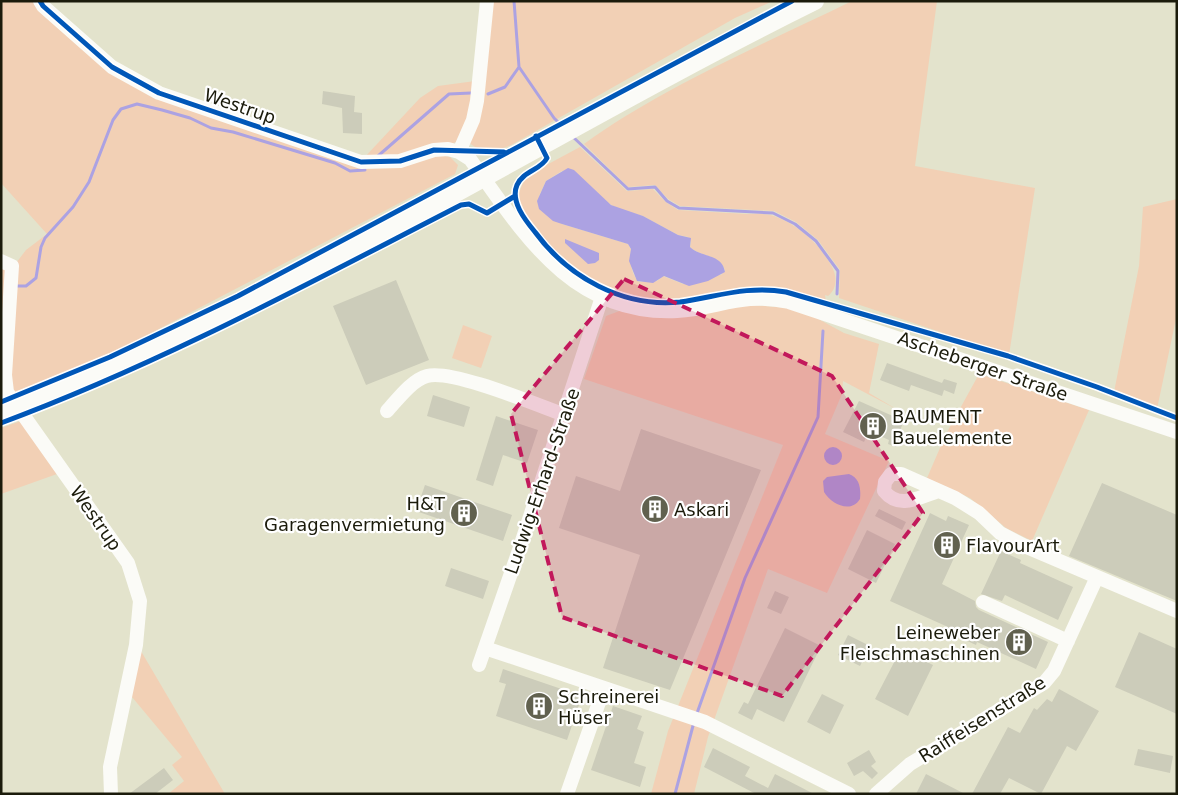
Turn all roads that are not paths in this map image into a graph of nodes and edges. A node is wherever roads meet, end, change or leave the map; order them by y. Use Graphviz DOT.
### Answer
graph roads {
  1 [pos="40,1"];
  2 [pos="487,1"];
  3 [pos="815,1"];
  4 [pos="459,152"];
  5 [pos="484,178"];
  6 [pos="1,261"];
  7 [pos="602,297"];
  8 [pos="9,409"];
  9 [pos="386,411"];
  10 [pos="564,415"];
  11 [pos="1177,432"];
  12 [pos="939,491"];
  13 [pos="1097,577"];
  14 [pos="983,602"];
  15 [pos="1177,611"];
  16 [pos="1068,641"];
  17 [pos="485,648"];
  18 [pos="479,664"];
  19 [pos="604,688"];
  20 [pos="111,794"];
  21 [pos="567,794"];
  22 [pos="849,794"];
  23 [pos="876,794"];
  1 -- 4 [label="street, Westrup"];
  2 -- 4 [label="street"];
  3 -- 5 [label="main road"];
  4 -- 5 [label="street"];
  5 -- 7 [label="street, Ascheberger Straße"];
  5 -- 8 [label="main road"];
  6 -- 8 [label="street, Westrup"];
  7 -- 10 [label="street, Ludwig-Erhard-Straße"];
  7 -- 11 [label="street, Ascheberger Straße"];
  8 -- 20 [label="street, Westrup"];
  9 -- 10 [label="street"];
  10 -- 17 [label="street, Ludwig-Erhard-Straße"];
  12 -- 13 [label="street"];
  13 -- 15 [label="street"];
  13 -- 16 [label="street, Raiffeisenstraße"];
  14 -- 16 [label="street"];
  16 -- 23 [label="street, Raiffeisenstraße"];
  17 -- 18 [label="street, Ludwig-Erhard-Straße"];
  17 -- 19 [label="street"];
  19 -- 21 [label="street"];
  19 -- 22 [label="street"];
}
